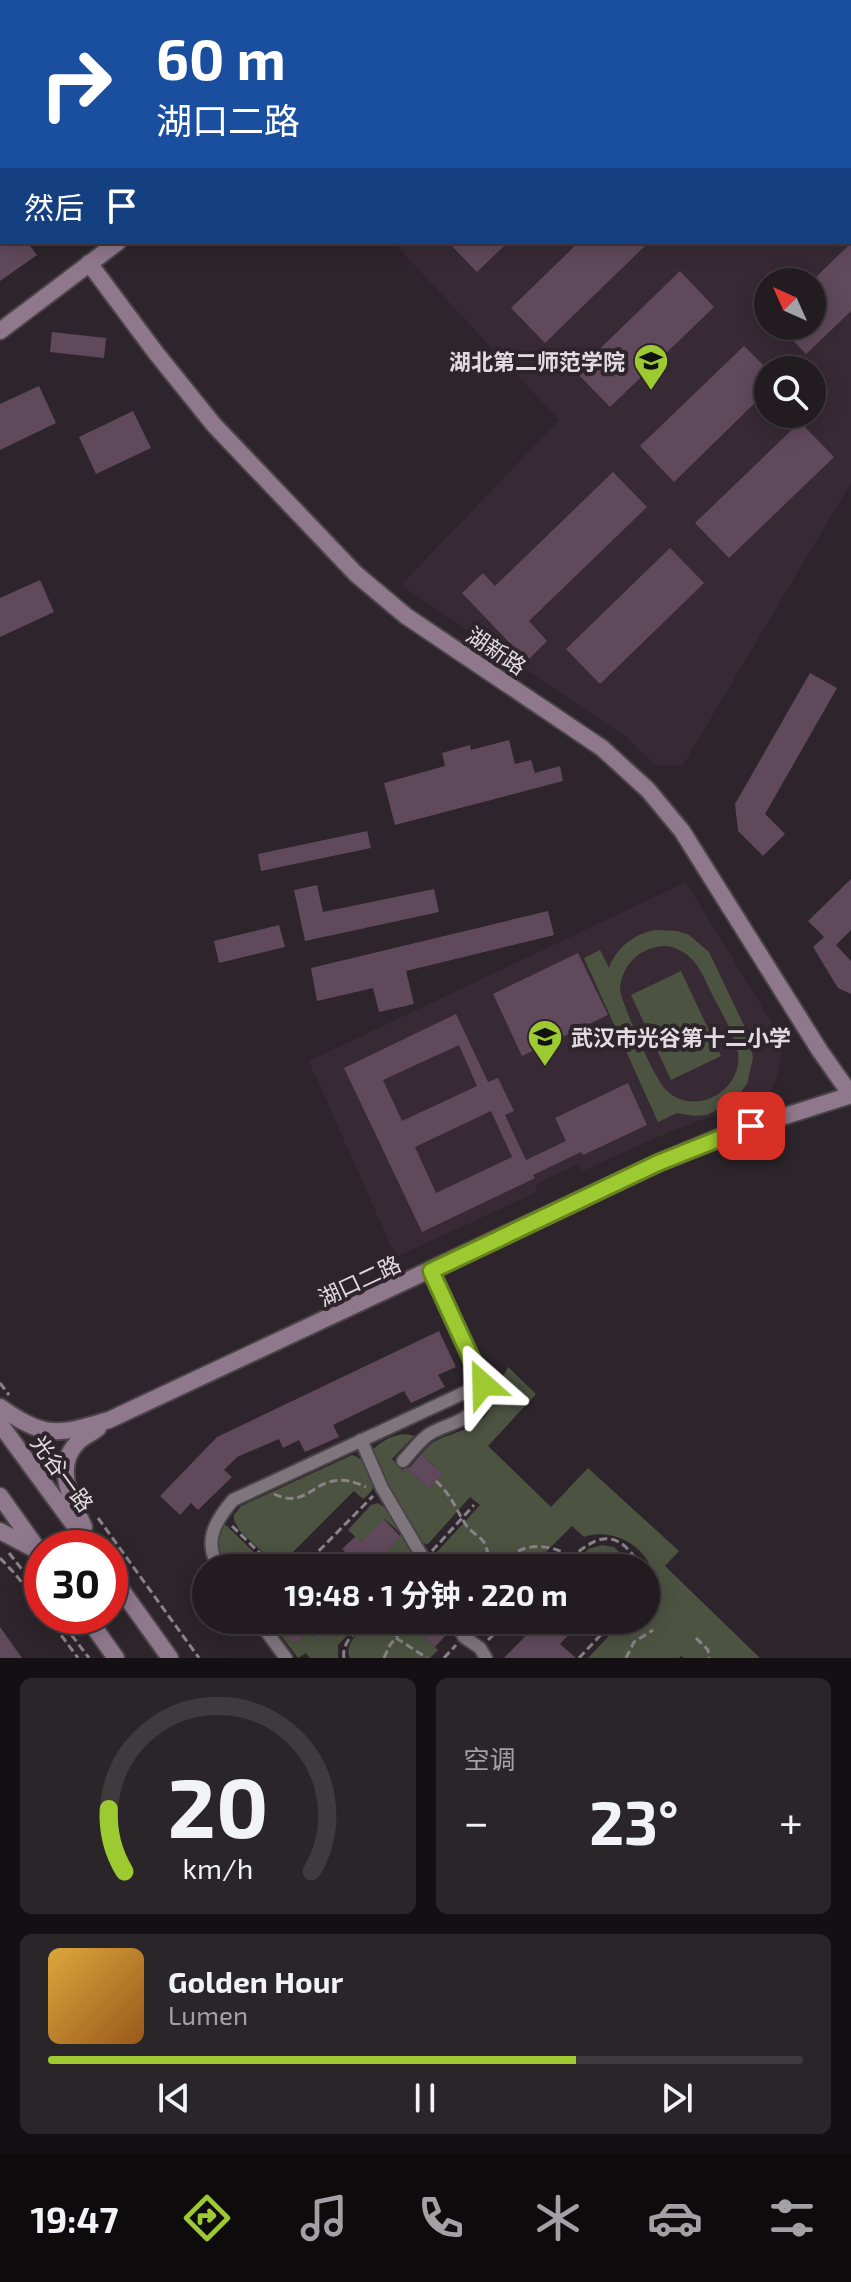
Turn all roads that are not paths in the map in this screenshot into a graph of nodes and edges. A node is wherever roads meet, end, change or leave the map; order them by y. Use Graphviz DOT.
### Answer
graph roads {
  1 [pos="115,244"];
  2 [pos="89,263"];
  3 [pos="0,331"];
  4 [pos="851,1095"];
  5 [pos="431,1271"];
  6 [pos="474,1388"];
  7 [pos="0,1407"];
  8 [pos="109,1420"];
  9 [pos="0,1424"];
  10 [pos="361,1440"];
  11 [pos="403,1461"];
  12 [pos="0,1496"];
  13 [pos="24,1530"];
  14 [pos="79,1530"];
  15 [pos="84,1530"];
  16 [pos="0,1531"];
  17 [pos="24,1544"];
  18 [pos="212,1554"];
  19 [pos="422,1554"];
  20 [pos="128,1599"];
  21 [pos="99,1634"];
  22 [pos="268,1634"];
  23 [pos="462,1634"];
  24 [pos="483,1653"];
  25 [pos="116,1658"];
  26 [pos="170,1658"];
  27 [pos="286,1658"];
  1 -- 2 [label="street"];
  2 -- 3 [label="street"];
  2 -- 4 [label="street, 湖新路"];
  4 -- 5 [label="street, 湖口二路"];
  5 -- 6 [label="street"];
  5 -- 8 [label="street, 湖口二路"];
  6 -- 10 [label="street"];
  6 -- 11 [label="street"];
  7 -- 8 [label="street"];
  8 -- 15 [label="street"];
  9 -- 14 [label="street, 光谷一路"];
  10 -- 18 [label="street"];
  10 -- 19 [label="street"];
  12 -- 13 [label="street"];
  16 -- 17 [label="street"];
  20 -- 26 [label="street"];
  21 -- 25 [label="street"];
  22 -- 27 [label="street"];
  23 -- 24 [label="street"];
}
